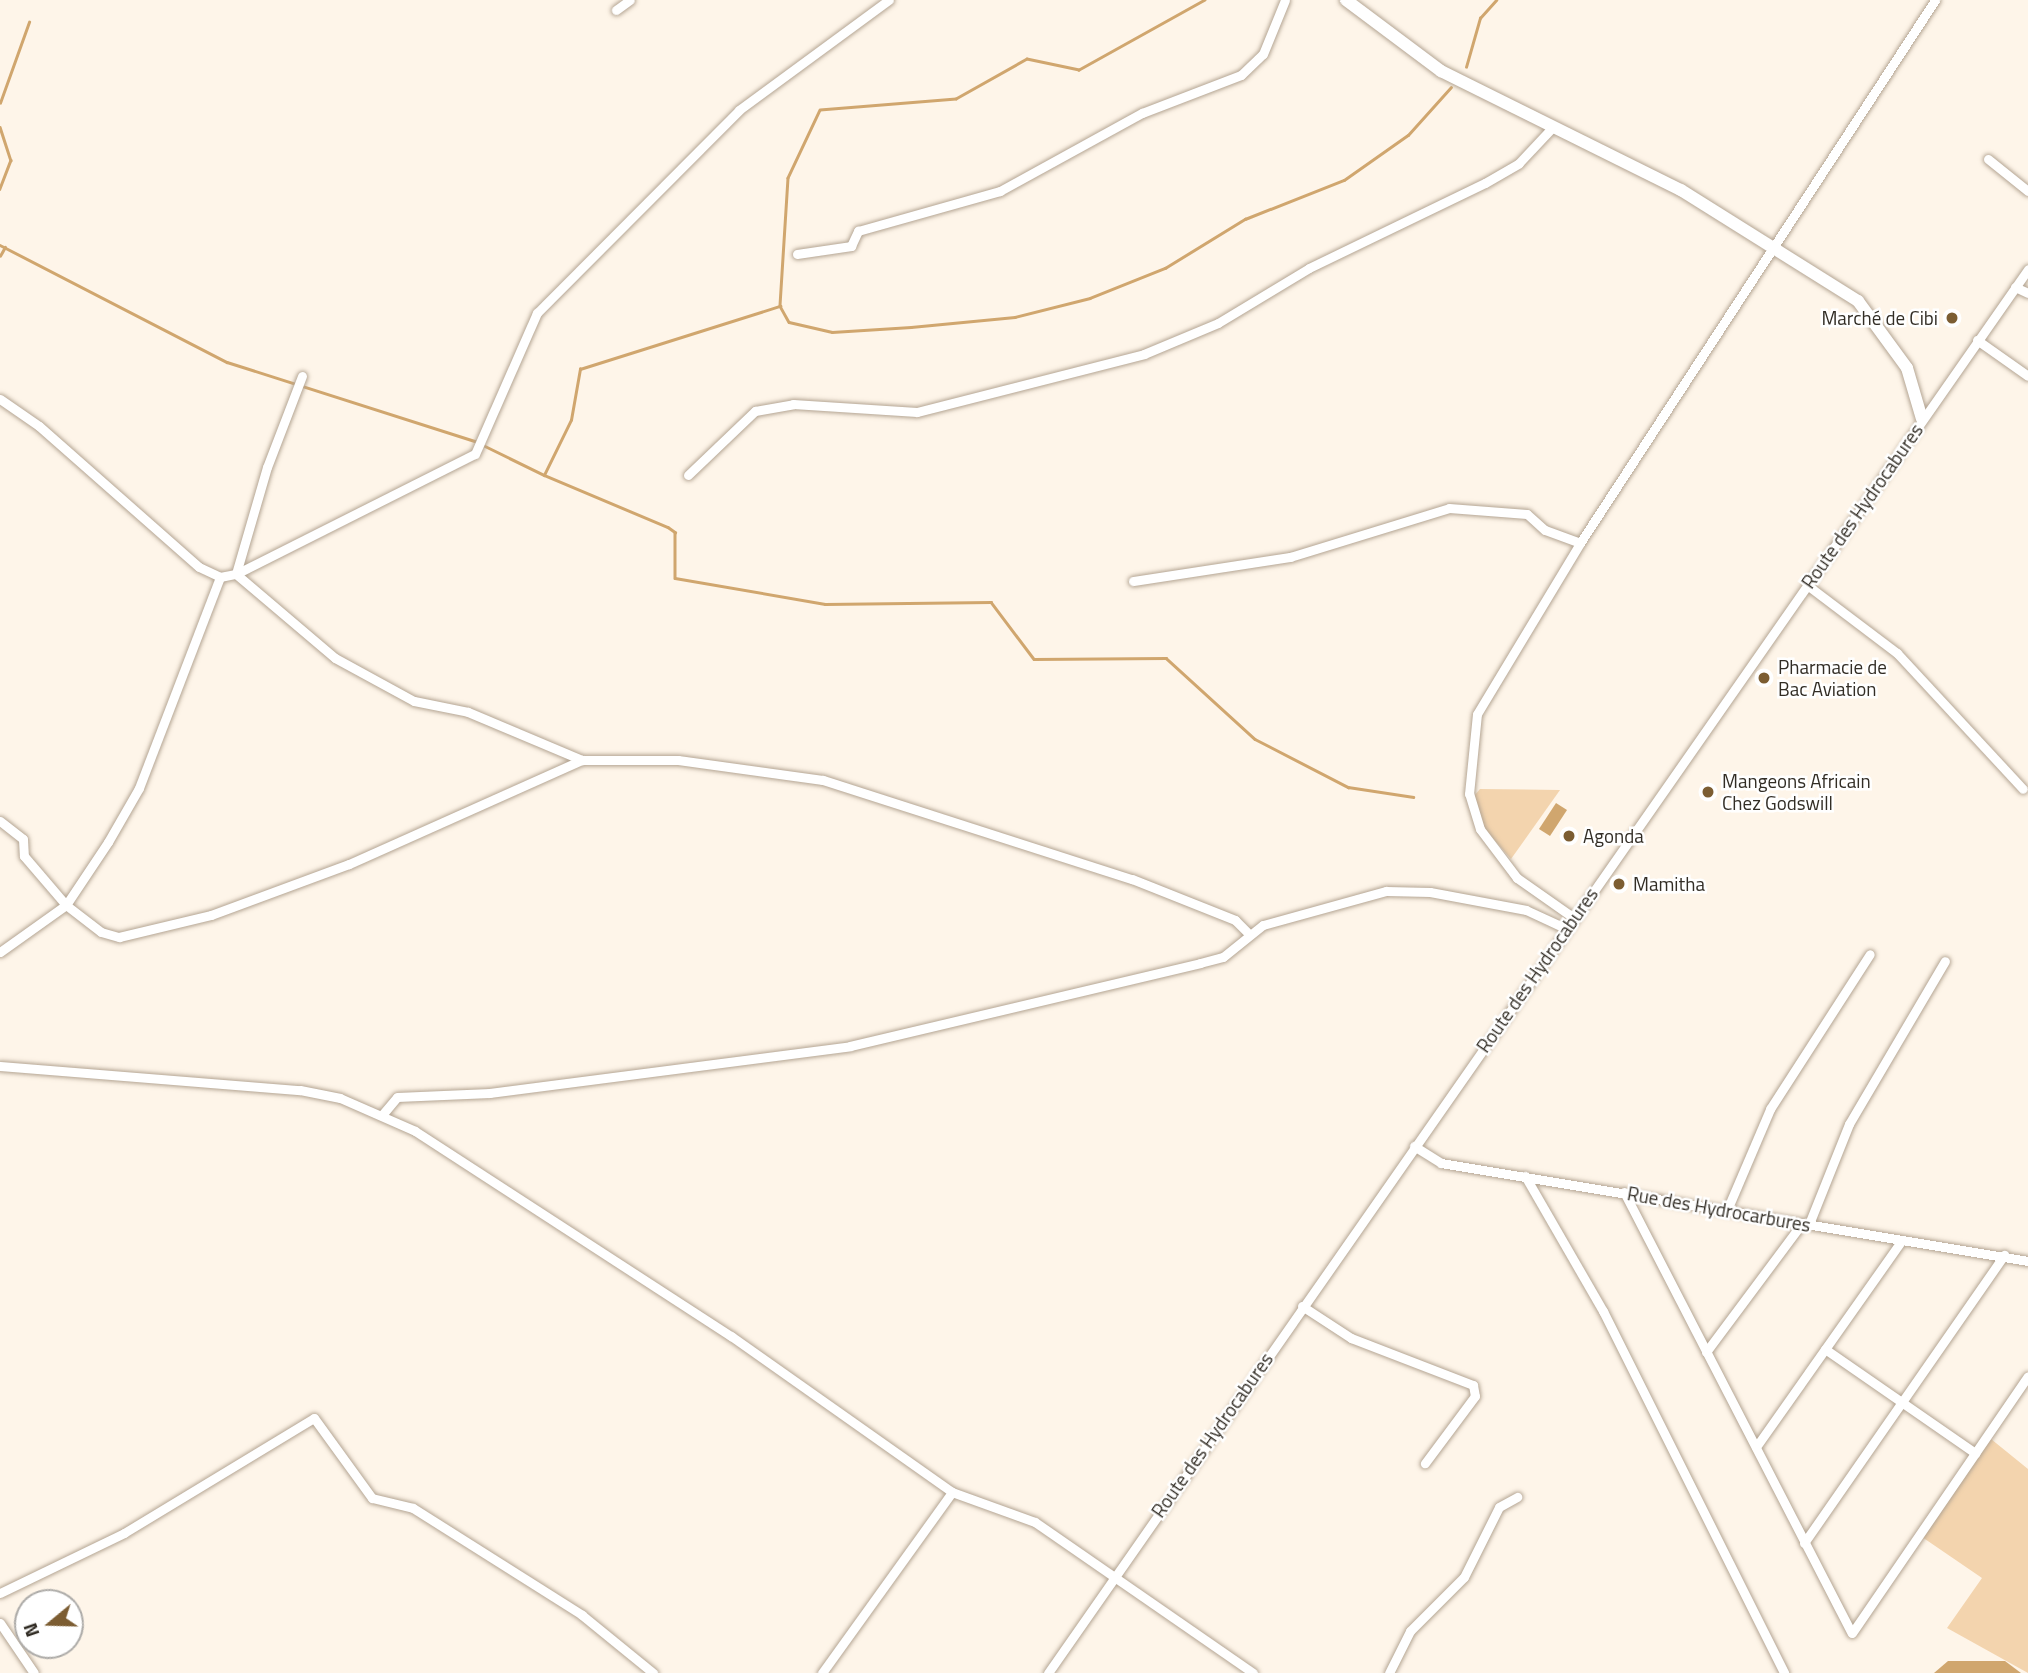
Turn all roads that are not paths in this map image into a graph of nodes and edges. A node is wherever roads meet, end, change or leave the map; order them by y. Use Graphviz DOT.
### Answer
graph roads {
  1 [pos="630,0"];
  2 [pos="889,0"];
  3 [pos="1286,0"];
  4 [pos="1346,0"];
  5 [pos="1935,0"];
  6 [pos="616,10"];
  7 [pos="1550,130"];
  8 [pos="1988,159"];
  9 [pos="2028,191"];
  10 [pos="1779,247"];
  11 [pos="797,254"];
  12 [pos="2028,269"];
  13 [pos="2015,287"];
  14 [pos="2028,293"];
  15 [pos="1977,340"];
  16 [pos="2028,376"];
  17 [pos="300,381"];
  18 [pos="0,399"];
  19 [pos="1922,419"];
  20 [pos="688,475"];
  21 [pos="1580,543"];
  22 [pos="236,574"];
  23 [pos="220,577"];
  24 [pos="1133,581"];
  25 [pos="1807,585"];
  26 [pos="582,761"];
  27 [pos="2023,789"];
  28 [pos="0,821"];
  29 [pos="66,905"];
  30 [pos="1574,918"];
  31 [pos="1567,929"];
  32 [pos="1249,934"];
  33 [pos="0,952"];
  34 [pos="1870,954"];
  35 [pos="1945,961"];
  36 [pos="0,1066"];
  37 [pos="382,1115"];
  38 [pos="1414,1146"];
  39 [pos="1525,1175"];
  40 [pos="1624,1192"];
  41 [pos="1727,1210"];
  42 [pos="1806,1223"];
  43 [pos="1902,1240"];
  44 [pos="2004,1255"];
  45 [pos="2028,1261"];
  46 [pos="1302,1306"];
  47 [pos="1825,1349"];
  48 [pos="1706,1352"];
  49 [pos="2028,1376"];
  50 [pos="1902,1398"];
  51 [pos="1756,1447"];
  52 [pos="1975,1453"];
  53 [pos="1424,1463"];
  54 [pos="951,1492"];
  55 [pos="1517,1497"];
  56 [pos="1804,1543"];
  57 [pos="1116,1573"];
  58 [pos="0,1593"];
  59 [pos="0,1623"];
  60 [pos="34,1673"];
  61 [pos="653,1673"];
  62 [pos="822,1673"];
  63 [pos="1048,1673"];
  64 [pos="1253,1673"];
  65 [pos="1389,1673"];
  66 [pos="1784,1673"];
  1 -- 6 [label="street"];
  2 -- 22 [label="street"];
  3 -- 11 [label="street"];
  4 -- 7 [label="street"];
  5 -- 10 [label="street"];
  7 -- 10 [label="street"];
  7 -- 20 [label="street"];
  8 -- 9 [label="street"];
  10 -- 19 [label="street"];
  10 -- 21 [label="street"];
  12 -- 13 [label="street, Route des Hydrocabures"];
  13 -- 14 [label="street"];
  13 -- 15 [label="street, Route des Hydrocabures"];
  15 -- 16 [label="street"];
  15 -- 19 [label="street, Route des Hydrocabures"];
  17 -- 22 [label="street"];
  18 -- 23 [label="street"];
  19 -- 25 [label="street, Route des Hydrocabures"];
  21 -- 24 [label="street"];
  21 -- 30 [label="street"];
  22 -- 23 [label="street"];
  22 -- 26 [label="street"];
  23 -- 29 [label="street"];
  25 -- 27 [label="street"];
  25 -- 30 [label="street, Route des Hydrocabures"];
  26 -- 29 [label="street"];
  26 -- 32 [label="street"];
  28 -- 29 [label="street"];
  29 -- 33 [label="street"];
  30 -- 31 [label="street, Route des Hydrocabures"];
  31 -- 32 [label="street"];
  31 -- 38 [label="street, Route des Hydrocabures"];
  32 -- 37 [label="street"];
  34 -- 41 [label="street"];
  35 -- 42 [label="street"];
  36 -- 37 [label="street"];
  37 -- 54 [label="street"];
  38 -- 39 [label="street, Rue des Hydrocarbures"];
  38 -- 46 [label="street, Route des Hydrocabures"];
  39 -- 40 [label="street, Rue des Hydrocarbures"];
  39 -- 66 [label="street"];
  40 -- 41 [label="street, Rue des Hydrocarbures"];
  40 -- 48 [label="street"];
  41 -- 42 [label="street, Rue des Hydrocarbures"];
  42 -- 43 [label="street, Rue des Hydrocarbures"];
  42 -- 48 [label="street"];
  43 -- 44 [label="street, Rue des Hydrocarbures"];
  43 -- 47 [label="street"];
  44 -- 45 [label="street, Rue des Hydrocarbures"];
  44 -- 50 [label="street"];
  46 -- 53 [label="street"];
  46 -- 57 [label="street, Route des Hydrocabures"];
  47 -- 50 [label="street"];
  47 -- 51 [label="street"];
  48 -- 51 [label="street"];
  49 -- 52 [label="street"];
  50 -- 52 [label="street"];
  50 -- 56 [label="street"];
  51 -- 56 [label="street"];
  52 -- 56 [label="street"];
  54 -- 57 [label="street"];
  54 -- 62 [label="street"];
  55 -- 65 [label="street"];
  57 -- 63 [label="street, Route des Hydrocabures"];
  57 -- 64 [label="street"];
  58 -- 61 [label="street"];
  59 -- 60 [label="street"];
}
